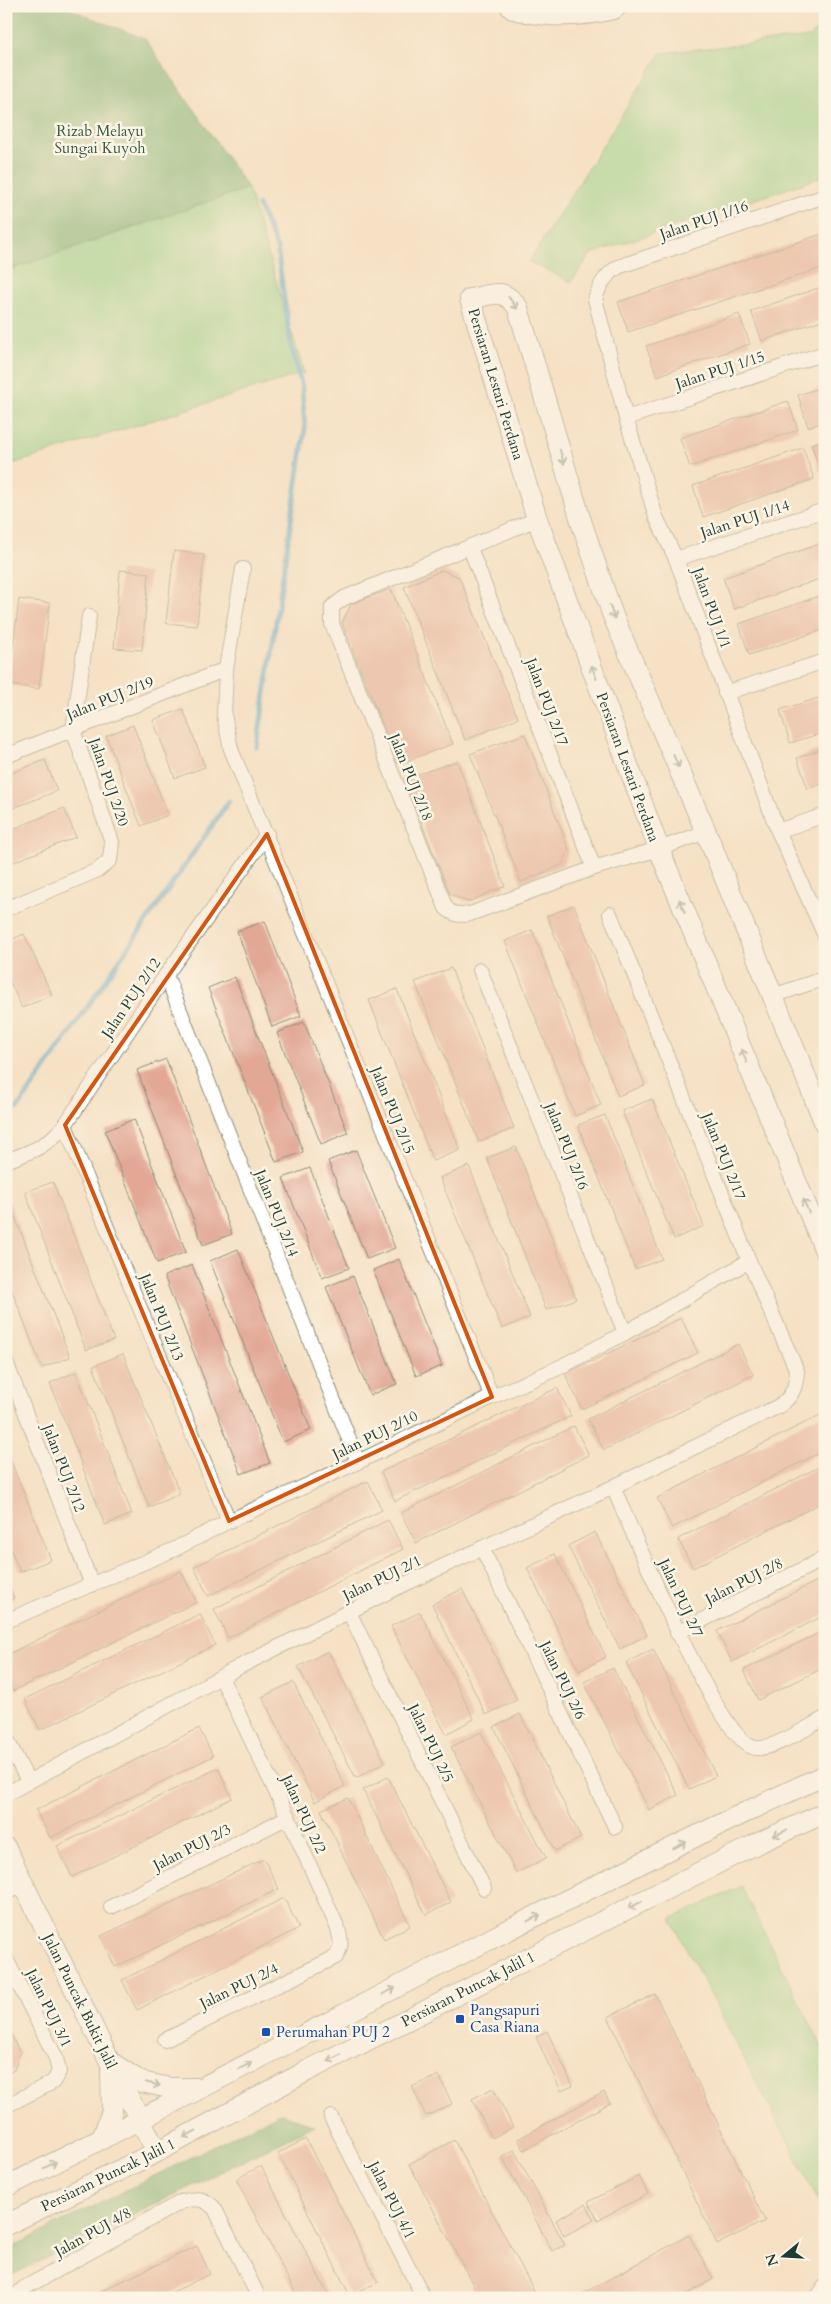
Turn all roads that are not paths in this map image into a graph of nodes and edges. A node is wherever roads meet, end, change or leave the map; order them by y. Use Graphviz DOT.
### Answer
graph roads {
  1 [pos="514,6"];
  2 [pos="613,6"];
  3 [pos="825,196"];
  4 [pos="600,284"];
  5 [pos="825,353"];
  6 [pos="626,418"];
  7 [pos="825,510"];
  8 [pos="537,519"];
  9 [pos="470,548"];
  10 [pos="676,559"];
  11 [pos="243,569"];
  12 [pos="89,616"];
  13 [pos="825,662"];
  14 [pos="226,669"];
  15 [pos="725,693"];
  16 [pos="74,730"];
  17 [pos="6,756"];
  18 [pos="825,815"];
  19 [pos="778,831"];
  20 [pos="706,832"];
  21 [pos="267,834"];
  22 [pos="659,849"];
  23 [pos="594,868"];
  24 [pos="6,909"];
  25 [pos="610,914"];
  26 [pos="825,936"];
  27 [pos="480,970"];
  28 [pos="166,975"];
  29 [pos="825,978"];
  30 [pos="773,996"];
  31 [pos="825,1124"];
  32 [pos="66,1125"];
  33 [pos="6,1161"];
  34 [pos="825,1251"];
  35 [pos="748,1261"];
  36 [pos="625,1333"];
  37 [pos="6,1362"];
  38 [pos="492,1397"];
  39 [pos="779,1406"];
  40 [pos="358,1462"];
  41 [pos="612,1487"];
  42 [pos="229,1521"];
  43 [pos="482,1548"];
  44 [pos="825,1558"];
  45 [pos="92,1585"];
  46 [pos="349,1612"];
  47 [pos="6,1621"];
  48 [pos="677,1633"];
  49 [pos="221,1677"];
  50 [pos="825,1718"];
  51 [pos="6,1738"];
  52 [pos="825,1775"];
  53 [pos="28,1781"];
  54 [pos="6,1794"];
  55 [pos="825,1813"];
  56 [pos="288,1817"];
  57 [pos="615,1827"];
  58 [pos="6,1848"];
  59 [pos="484,1888"];
  60 [pos="15,1889"];
  61 [pos="110,1907"];
  62 [pos="6,1959"];
  63 [pos="326,1962"];
  64 [pos="166,2040"];
  65 [pos="110,2062"];
  66 [pos="202,2088"];
  67 [pos="6,2106"];
  68 [pos="331,2117"];
  69 [pos="140,2120"];
  70 [pos="102,2139"];
  71 [pos="157,2152"];
  72 [pos="6,2187"];
  73 [pos="6,2226"];
  74 [pos="825,2286"];
  75 [pos="13,2298"];
  76 [pos="259,2298"];
  77 [pos="424,2298"];
  78 [pos="817,2298"];
  1 -- 2 [label="highway"];
  3 -- 4 [label="street, Jalan PUJ 1/16"];
  4 -- 6 [label="street, Jalan PUJ 1/1"];
  5 -- 6 [label="street, Jalan PUJ 1/15"];
  6 -- 10 [label="street, Jalan PUJ 1/1"];
  7 -- 10 [label="street, Jalan PUJ 1/14"];
  8 -- 9 [label="street, Jalan PUJ 2/18"];
  8 -- 20 [label="main road, Persiaran Lestari Perdana, one-way"];
  22 -- 8 [label="main road, Persiaran Lestari Perdana, one-way"];
  9 -- 23 [label="street, Jalan PUJ 2/17"];
  9 -- 23 [label="street, Jalan PUJ 2/18"];
  10 -- 15 [label="street, Jalan PUJ 1/1"];
  11 -- 14 [label="street"];
  12 -- 16 [label="street"];
  13 -- 15 [label="street"];
  14 -- 16 [label="street, Jalan PUJ 2/19"];
  14 -- 21 [label="street"];
  15 -- 19 [label="street, Jalan PUJ 1/1"];
  16 -- 17 [label="street, Jalan PUJ 2/19"];
  16 -- 24 [label="street, Jalan PUJ 2/20"];
  18 -- 19 [label="street"];
  19 -- 26 [label="street, Jalan PUJ 1/1"];
  20 -- 22 [label="street, Jalan PUJ 2/18"];
  20 -- 30 [label="main road, Persiaran Lestari Perdana"];
  21 -- 28 [label="street, Jalan PUJ 2/12"];
  21 -- 38 [label="street, Jalan PUJ 2/15"];
  22 -- 23 [label="street, Jalan PUJ 2/18"];
  34 -- 22 [label="main road, Persiaran Lestari Perdana, one-way"];
  25 -- 35 [label="street, Jalan PUJ 2/17"];
  27 -- 36 [label="street, Jalan PUJ 2/16"];
  28 -- 32 [label="street, Jalan PUJ 2/12"];
  28 -- 40 [label="street, Jalan PUJ 2/14"];
  29 -- 30 [label="street"];
  30 -- 31 [label="main road, Persiaran Lestari Perdana"];
  32 -- 33 [label="street, Jalan PUJ 2/12"];
  32 -- 42 [label="street, Jalan PUJ 2/13"];
  35 -- 36 [label="street, Jalan PUJ 2/10"];
  35 -- 39 [label="street, Jalan PUJ 2/17"];
  36 -- 38 [label="street, Jalan PUJ 2/10"];
  37 -- 45 [label="street, Jalan PUJ 2/12"];
  38 -- 40 [label="street, Jalan PUJ 2/10"];
  39 -- 41 [label="street, Jalan PUJ 2/1"];
  40 -- 42 [label="street, Jalan PUJ 2/10"];
  41 -- 43 [label="street, Jalan PUJ 2/1"];
  41 -- 48 [label="street, Jalan PUJ 2/7"];
  42 -- 45 [label="street, Jalan PUJ 2/10"];
  43 -- 46 [label="street, Jalan PUJ 2/1"];
  43 -- 57 [label="street, Jalan PUJ 2/6"];
  44 -- 48 [label="street, Jalan PUJ 2/8"];
  45 -- 47 [label="street, Jalan PUJ 2/10"];
  46 -- 49 [label="street, Jalan PUJ 2/1"];
  46 -- 59 [label="street, Jalan PUJ 2/5"];
  48 -- 50 [label="street, Jalan PUJ 2/7"];
  49 -- 53 [label="street, Jalan PUJ 2/1"];
  49 -- 56 [label="street, Jalan PUJ 2/2"];
  51 -- 53 [label="street"];
  66 -- 52 [label="main road, one-way"];
  53 -- 54 [label="street, Jalan PUJ 2/1"];
  55 -- 71 [label="main road, Persiaran Puncak Jalil 1, one-way"];
  56 -- 61 [label="street, Jalan PUJ 2/3"];
  56 -- 63 [label="street, Jalan PUJ 2/2"];
  58 -- 60 [label="main road, Jalan Puncak Bukit Jalil"];
  60 -- 65 [label="main road, Jalan Puncak Bukit Jalil"];
  62 -- 67 [label="street, Jalan PUJ 3/1"];
  63 -- 64 [label="street, Jalan PUJ 2/4"];
  65 -- 66 [label="main road, one-way"];
  65 -- 69 [label="main road, Jalan Puncak Bukit Jalil"];
  65 -- 70 [label="main road"];
  66 -- 69 [label="main road"];
  68 -- 77 [label="street, Jalan PUJ 4/1"];
  69 -- 70 [label="main road"];
  69 -- 71 [label="main road, Jalan Puncak Bukit Jalil"];
  72 -- 70 [label="main road, one-way"];
  71 -- 73 [label="main road, Persiaran Puncak Jalil 1"];
  74 -- 78 [label="street"];
  75 -- 76 [label="street, Jalan PUJ 4/8"];
}
